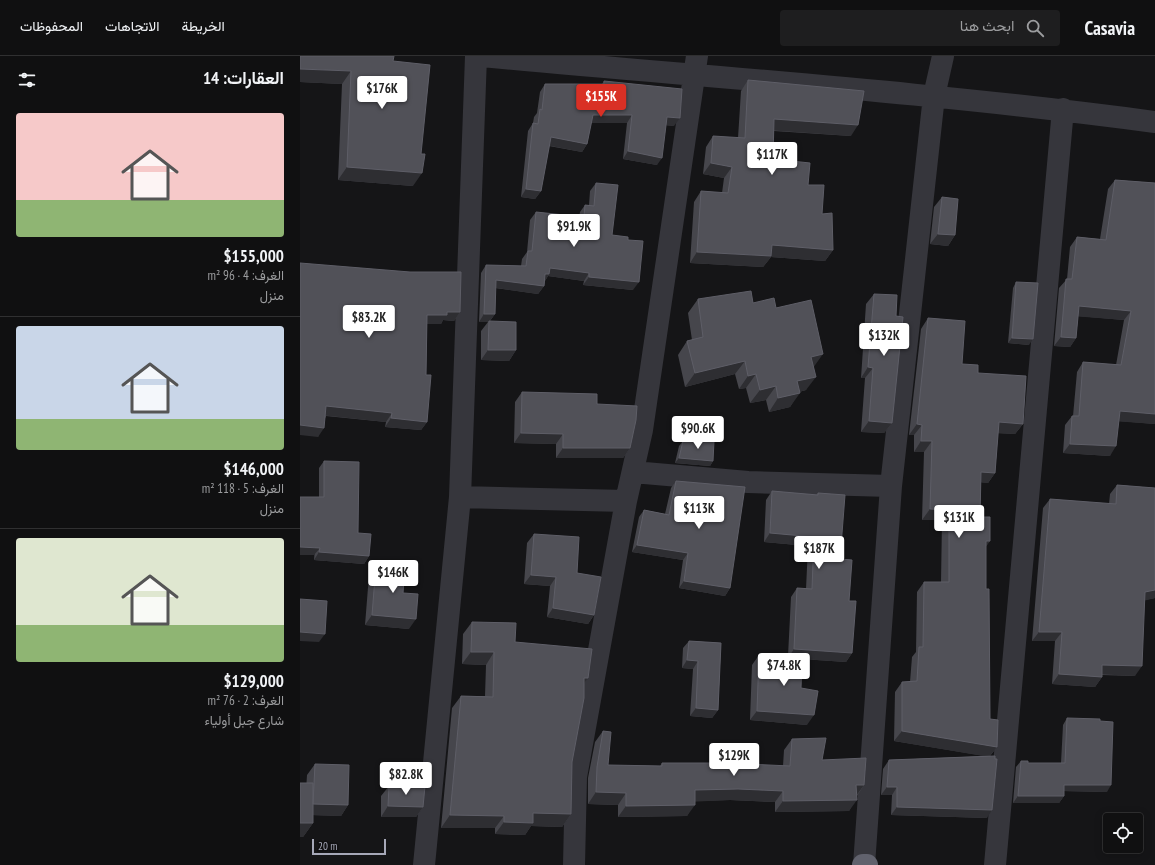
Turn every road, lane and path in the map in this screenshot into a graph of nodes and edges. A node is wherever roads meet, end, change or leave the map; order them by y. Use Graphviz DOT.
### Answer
graph roads {
  1 [pos="476,56"];
  2 [pos="481,56"];
  3 [pos="943,56"];
  4 [pos="695,66"];
  5 [pos="934,96"];
  6 [pos="1063,109"];
  7 [pos="1155,122"];
  8 [pos="633,472"];
  9 [pos="891,486"];
  10 [pos="460,497"];
  11 [pos="626,501"];
  12 [pos="424,865"];
  13 [pos="574,865"];
  14 [pos="864,865"];
  15 [pos="867,865"];
  16 [pos="995,865"];
  1 -- 10 [label="street"];
  2 -- 4 [label="street"];
  3 -- 5 [label="street"];
  4 -- 5 [label="street"];
  4 -- 8 [label="street"];
  5 -- 6 [label="street"];
  5 -- 9 [label="street"];
  6 -- 7 [label="street"];
  6 -- 16 [label="street"];
  8 -- 9 [label="street"];
  8 -- 11 [label="street"];
  9 -- 14 [label="street"];
  10 -- 11 [label="street"];
  10 -- 12 [label="street"];
  11 -- 13 [label="street"];
  14 -- 15 [label="highway"];
}
